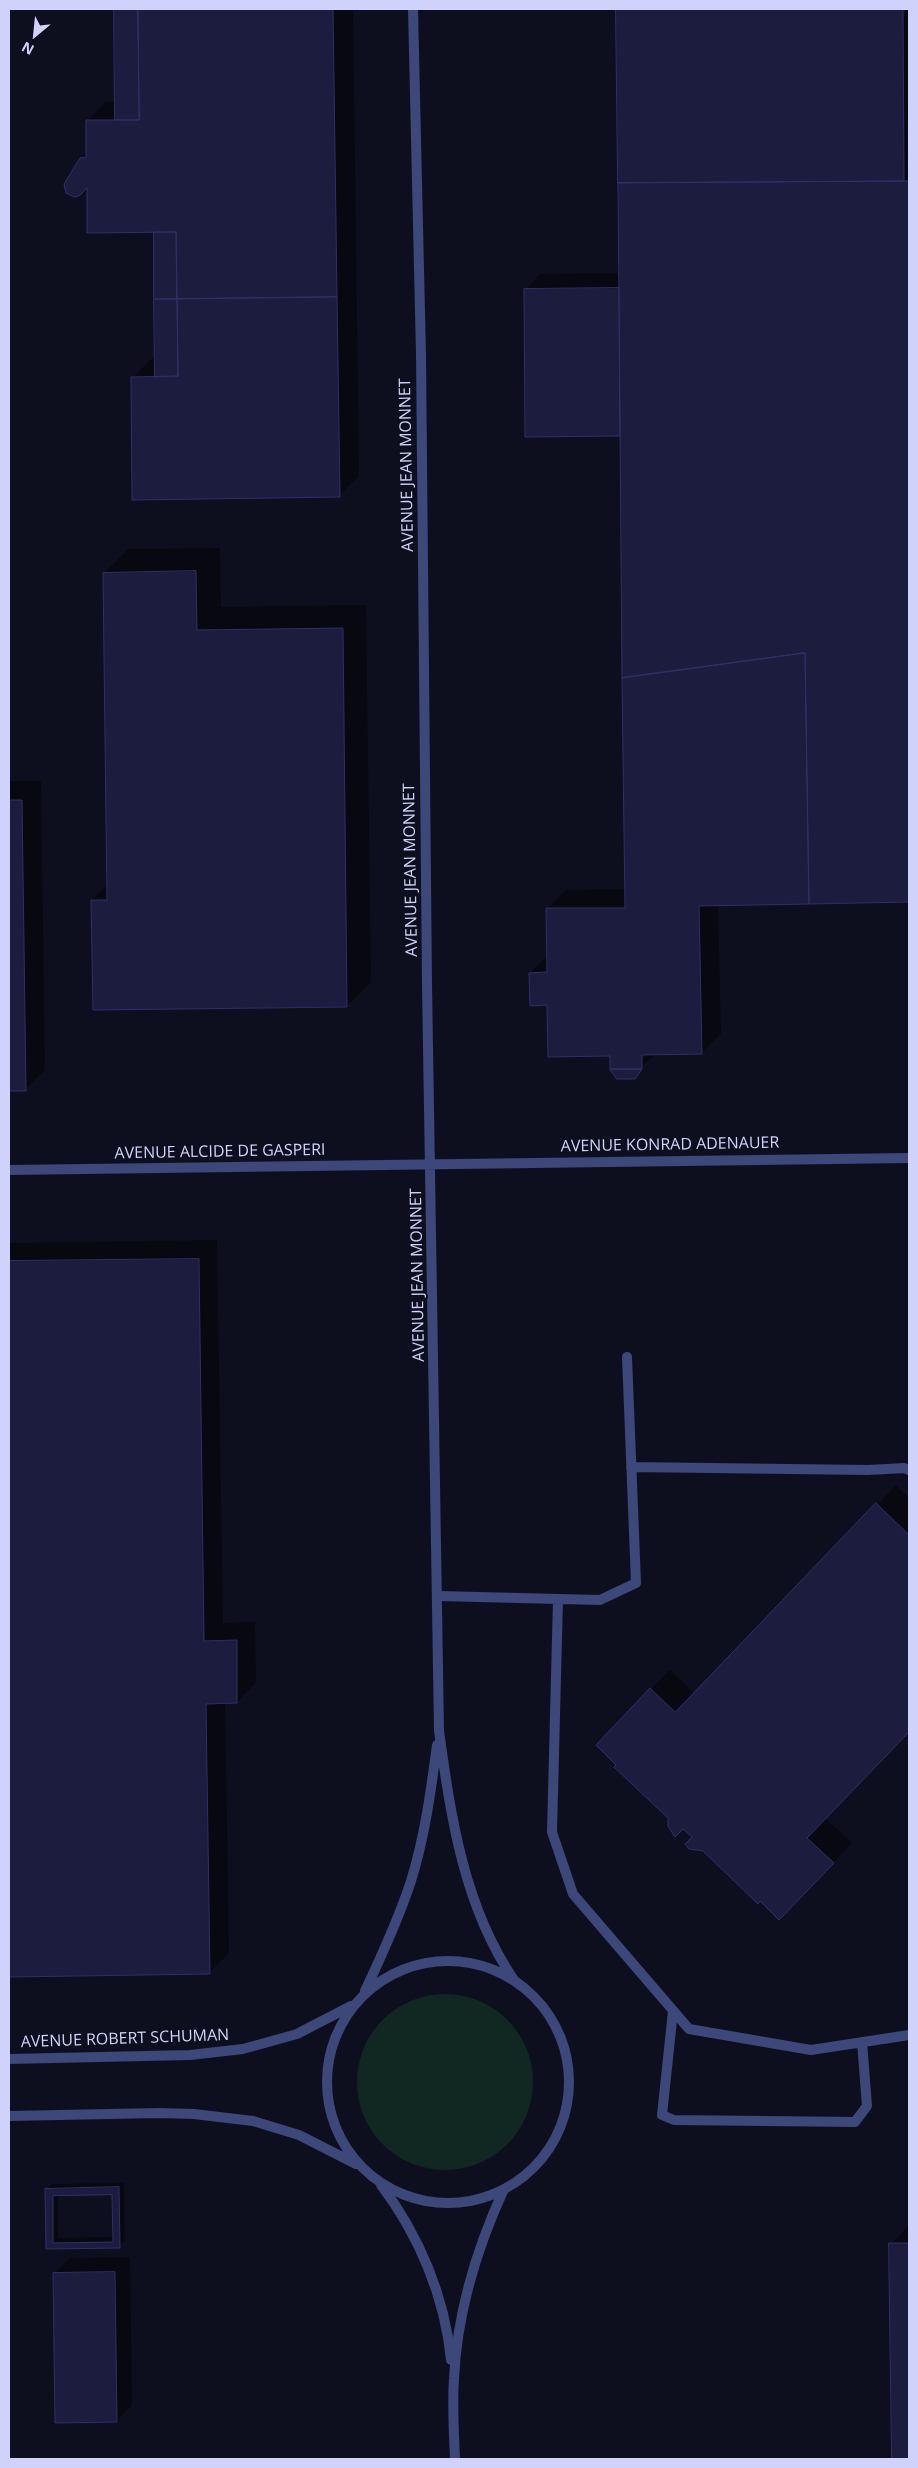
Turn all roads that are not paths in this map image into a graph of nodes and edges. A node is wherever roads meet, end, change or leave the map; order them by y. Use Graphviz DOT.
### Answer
graph roads {
  1 [pos="413,9"];
  2 [pos="909,1158"];
  3 [pos="432,1163"];
  4 [pos="9,1170"];
  5 [pos="627,1357"];
  6 [pos="631,1467"];
  7 [pos="909,1470"];
  8 [pos="438,1596"];
  9 [pos="558,1599"];
  10 [pos="439,1731"];
  11 [pos="514,1980"];
  12 [pos="364,1994"];
  13 [pos="354,2005"];
  14 [pos="673,2010"];
  15 [pos="909,2035"];
  16 [pos="862,2042"];
  17 [pos="9,2059"];
  18 [pos="9,2116"];
  19 [pos="361,2166"];
  20 [pos="377,2180"];
  21 [pos="504,2190"];
  22 [pos="454,2381"];
  23 [pos="455,2459"];
  1 -- 3 [label="street, AVENUE JEAN MONNET"];
  2 -- 3 [label="street, AVENUE KONRAD ADENAUER"];
  3 -- 4 [label="street, AVENUE ALCIDE DE GASPERI"];
  3 -- 8 [label="street, AVENUE JEAN MONNET"];
  5 -- 6 [label="street"];
  6 -- 7 [label="street"];
  6 -- 9 [label="street"];
  8 -- 9 [label="street"];
  8 -- 10 [label="street, AVENUE JEAN MONNET"];
  9 -- 14 [label="street"];
  10 -- 11 [label="street, AVENUE JEAN MONNET"];
  10 -- 12 [label="street, AVENUE JEAN MONNET"];
  11 -- 12 [label="street"];
  11 -- 21 [label="street"];
  12 -- 13 [label="street"];
  13 -- 17 [label="street, AVENUE ROBERT SCHUMAN"];
  13 -- 19 [label="street"];
  14 -- 16 [label="street"];
  14 -- 16 [label="street"];
  15 -- 16 [label="street"];
  18 -- 19 [label="street"];
  19 -- 20 [label="street"];
  20 -- 21 [label="street"];
  20 -- 22 [label="street"];
  21 -- 22 [label="street"];
  22 -- 23 [label="street"];
}
